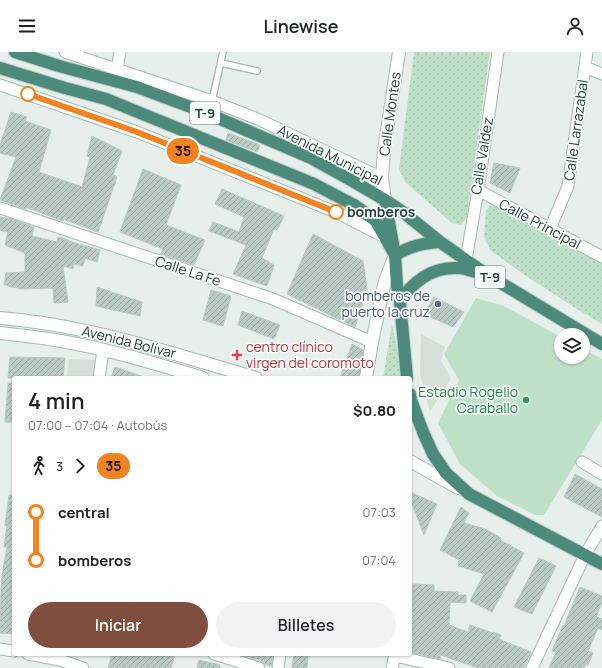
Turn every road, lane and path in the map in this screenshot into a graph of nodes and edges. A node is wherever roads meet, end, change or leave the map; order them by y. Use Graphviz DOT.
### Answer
graph roads {
  1 [pos="15,52"];
  2 [pos="65,52"];
  3 [pos="120,52"];
  4 [pos="223,52"];
  5 [pos="399,52"];
  6 [pos="498,52"];
  7 [pos="587,52"];
  8 [pos="221,62"];
  9 [pos="585,67"];
  10 [pos="0,68"];
  11 [pos="117,69"];
  12 [pos="257,71"];
  13 [pos="602,74"];
  14 [pos="0,85"];
  15 [pos="212,101"];
  16 [pos="382,178"];
  17 [pos="478,190"];
  18 [pos="385,200"];
  19 [pos="0,208"];
  20 [pos="550,229"];
  21 [pos="386,237"];
  22 [pos="440,242"];
  23 [pos="395,255"];
  24 [pos="602,257"];
  25 [pos="466,260"];
  26 [pos="486,274"];
  27 [pos="400,302"];
  28 [pos="0,318"];
  29 [pos="0,333"];
  30 [pos="372,342"];
  31 [pos="602,344"];
  32 [pos="103,350"];
  33 [pos="99,376"];
  34 [pos="196,376"];
  35 [pos="249,376"];
  36 [pos="366,376"];
  37 [pos="407,376"];
  38 [pos="412,403"];
  39 [pos="412,462"];
  40 [pos="582,462"];
  41 [pos="602,474"];
  42 [pos="469,494"];
  43 [pos="602,526"];
  44 [pos="585,555"];
  45 [pos="602,564"];
  46 [pos="0,649"];
  47 [pos="12,651"];
  48 [pos="37,656"];
  49 [pos="220,656"];
  50 [pos="280,656"];
  51 [pos="395,656"];
  52 [pos="399,656"];
  53 [pos="60,661"];
  54 [pos="82,668"];
  55 [pos="258,668"];
  56 [pos="278,668"];
  57 [pos="392,668"];
  58 [pos="449,668"];
  59 [pos="532,668"];
  1 -- 18 [label="highway, Avenida Municipal / T-9"];
  2 -- 11 [label="street, Avenida Municipal / T-9"];
  3 -- 11 [label="street"];
  4 -- 8 [label="lane"];
  5 -- 16 [label="street, Calle Montes"];
  6 -- 17 [label="street, Calle Valdez"];
  7 -- 9 [label="street, Calle Larrazabal"];
  8 -- 12 [label="lane"];
  8 -- 15 [label="lane"];
  9 -- 13 [label="street"];
  9 -- 20 [label="street, Calle Larrazabal"];
  10 -- 21 [label="highway, T-9"];
  11 -- 15 [label="street, Avenida Municipal / T-9"];
  14 -- 21 [label="street"];
  15 -- 16 [label="street, Avenida Municipal / T-9"];
  16 -- 18 [label="street, Calle Montes"];
  17 -- 20 [label="street, Calle Principal"];
  17 -- 25 [label="street, Calle Valdez"];
  18 -- 22 [label="highway, Avenida Municipal / T-9"];
  18 -- 23 [label="highway, T-9"];
  19 -- 30 [label="street, Calle La Fe"];
  20 -- 24 [label="street, Calle Principal"];
  21 -- 23 [label="highway, T-9"];
  22 -- 23 [label="highway"];
  22 -- 25 [label="highway, Avenida Municipal / T-9"];
  23 -- 27 [label="highway, T-9"];
  23 -- 30 [label="street"];
  25 -- 26 [label="highway, Avenida Municipal / T-9"];
  26 -- 27 [label="highway, T-9"];
  26 -- 31 [label="highway, Avenida Municipal / T-9"];
  27 -- 37 [label="highway, T-9"];
  28 -- 35 [label="street, Avenida Bolívar"];
  29 -- 32 [label="street, Avenida Bolívar"];
  30 -- 36 [label="street"];
  32 -- 33 [label="street"];
  32 -- 34 [label="street, Avenida Bolívar"];
  38 -- 42 [label="highway"];
  39 -- 42 [label="street"];
  40 -- 41 [label="street"];
  42 -- 44 [label="highway"];
  43 -- 44 [label="street"];
  44 -- 45 [label="highway"];
  44 -- 59 [label="street"];
  46 -- 47 [label="street"];
  48 -- 53 [label="street"];
  49 -- 55 [label="street"];
  50 -- 56 [label="street"];
  51 -- 57 [label="street"];
  52 -- 58 [label="street"];
  53 -- 54 [label="street"];
}
